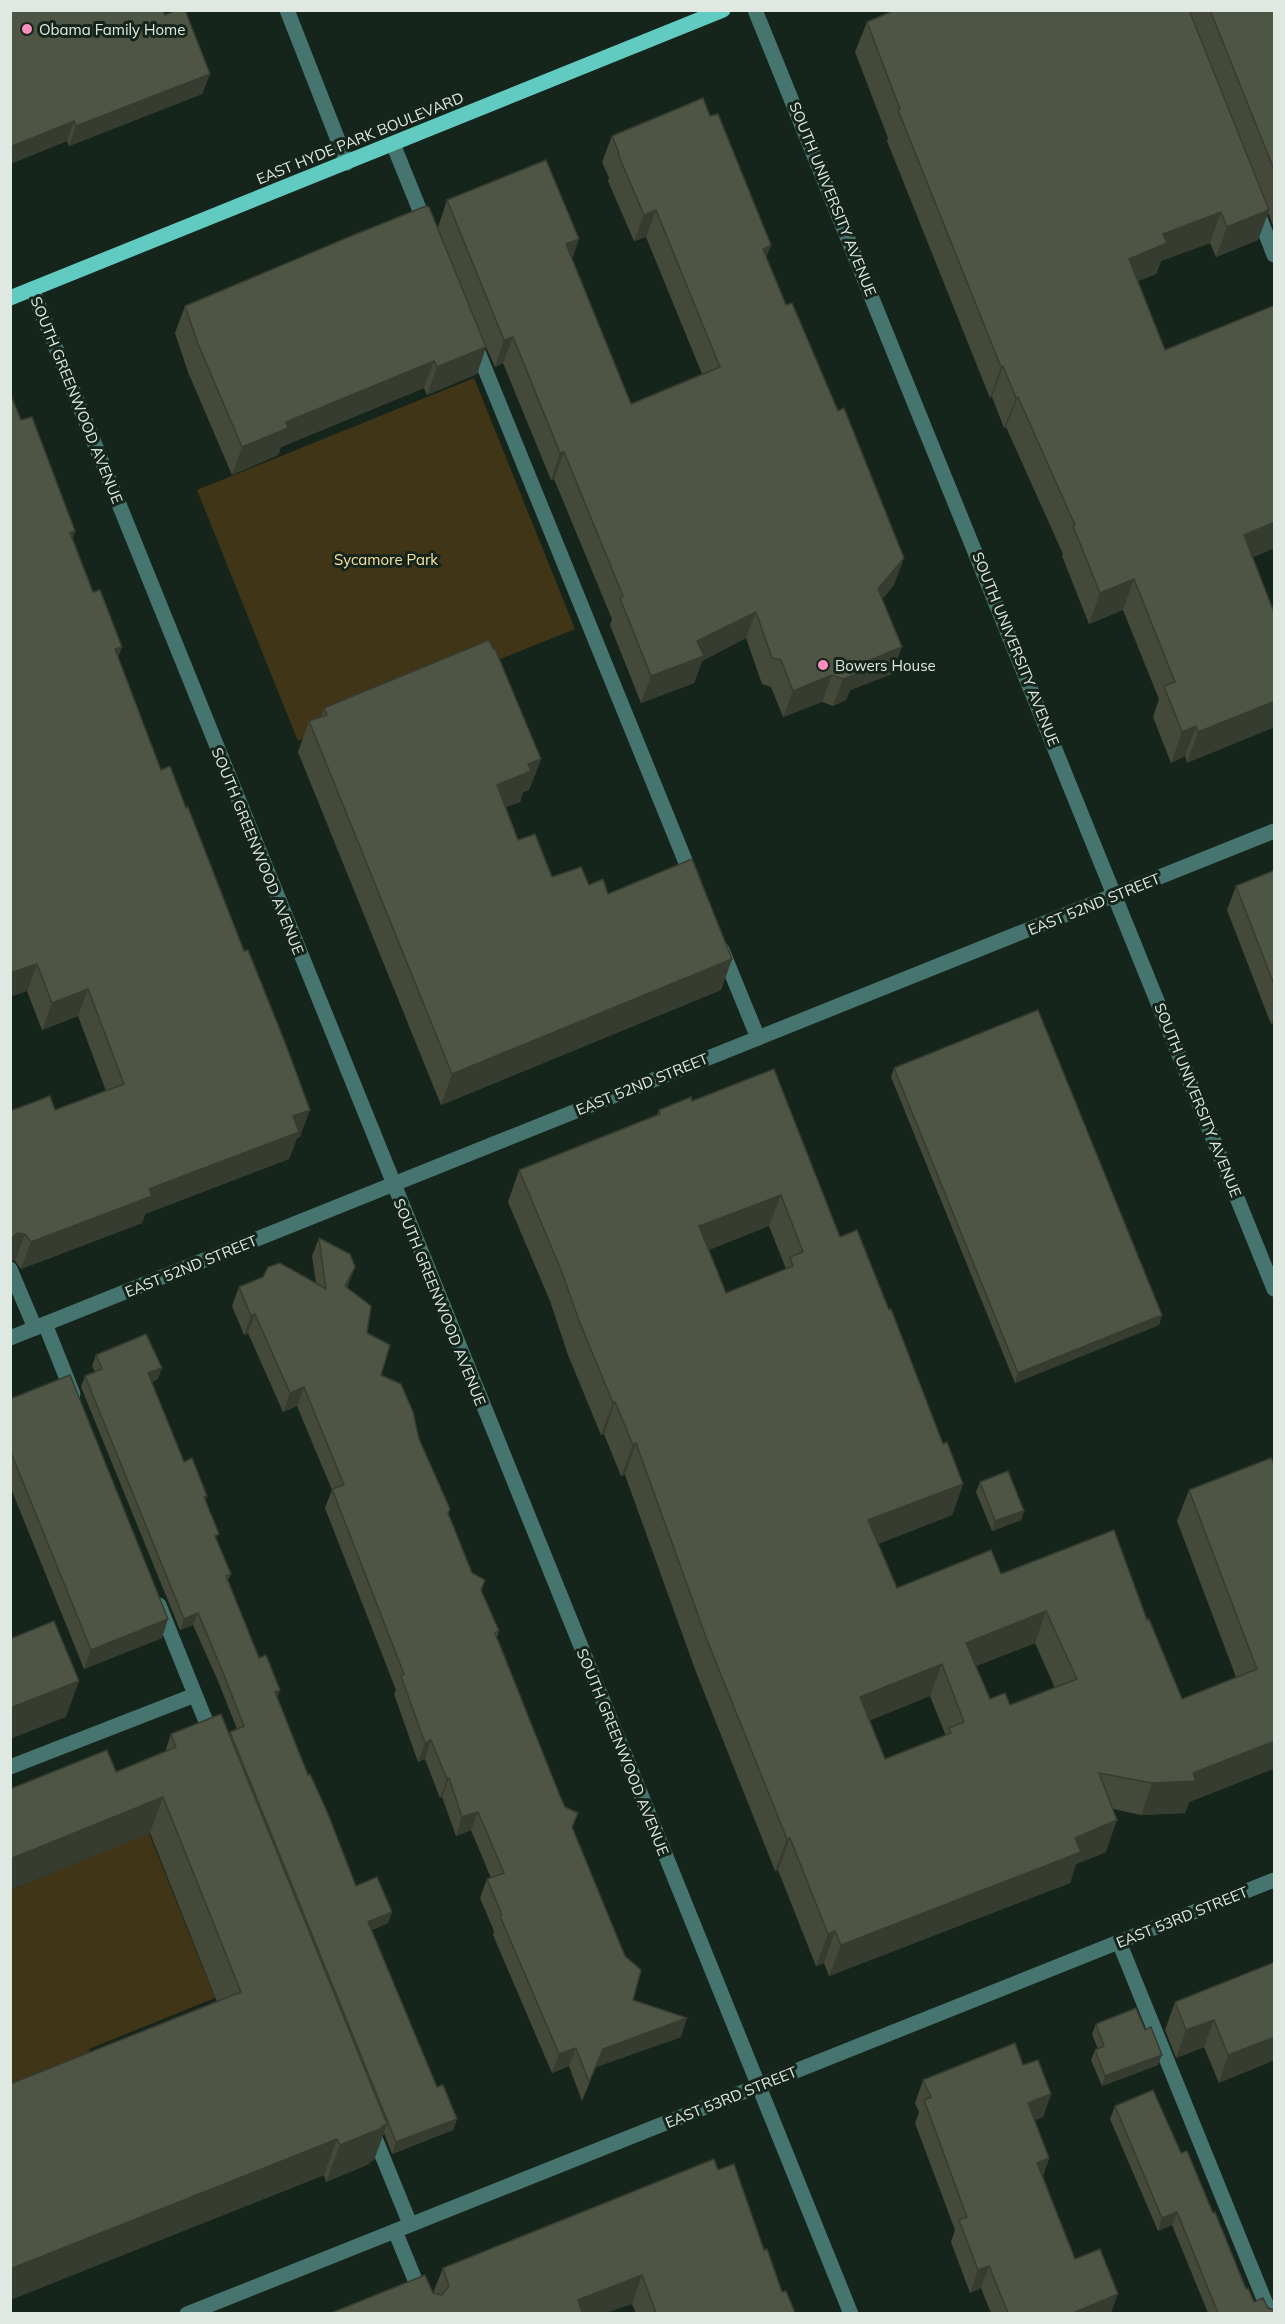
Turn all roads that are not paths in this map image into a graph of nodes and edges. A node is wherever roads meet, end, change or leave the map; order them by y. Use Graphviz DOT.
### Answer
graph roads {
  1 [pos="286,10"];
  2 [pos="755,10"];
  3 [pos="719,11"];
  4 [pos="393,144"];
  5 [pos="347,163"];
  6 [pos="1252,199"];
  7 [pos="432,239"];
  8 [pos="1275,255"];
  9 [pos="32,289"];
  10 [pos="10,298"];
  11 [pos="468,328"];
  12 [pos="1275,831"];
  13 [pos="699,893"];
  14 [pos="1116,895"];
  15 [pos="717,938"];
  16 [pos="758,1038"];
  17 [pos="393,1184"];
  18 [pos="10,1269"];
  19 [pos="1275,1289"];
  20 [pos="40,1326"];
  21 [pos="10,1338"];
  22 [pos="79,1410"];
  23 [pos="155,1596"];
  24 [pos="195,1695"];
  25 [pos="217,1749"];
  26 [pos="10,1767"];
  27 [pos="1275,1880"];
  28 [pos="1119,1942"];
  29 [pos="758,2086"];
  30 [pos="366,2115"];
  31 [pos="410,2224"];
  32 [pos="395,2230"];
  33 [pos="187,2313"];
  34 [pos="429,2313"];
  35 [pos="851,2313"];
  36 [pos="1269,2313"];
  1 -- 5 [label="street"];
  2 -- 14 [label="street, SOUTH UNIVERSITY AVENUE"];
  3 -- 4 [label="main road, EAST HYDE PARK BOULEVARD"];
  4 -- 5 [label="main road, EAST HYDE PARK BOULEVARD"];
  4 -- 7 [label="street"];
  5 -- 9 [label="main road, EAST HYDE PARK BOULEVARD"];
  6 -- 8 [label="street"];
  9 -- 10 [label="main road, EAST HYDE PARK BOULEVARD"];
  9 -- 17 [label="street, SOUTH GREENWOOD AVENUE"];
  11 -- 13 [label="street"];
  12 -- 14 [label="street, EAST 52ND STREET"];
  14 -- 16 [label="street, EAST 52ND STREET"];
  14 -- 19 [label="street, SOUTH UNIVERSITY AVENUE"];
  15 -- 16 [label="street"];
  16 -- 17 [label="street, EAST 52ND STREET"];
  17 -- 20 [label="street, EAST 52ND STREET"];
  17 -- 29 [label="street, SOUTH GREENWOOD AVENUE"];
  18 -- 20 [label="street"];
  20 -- 21 [label="street, EAST 52ND STREET"];
  20 -- 22 [label="street"];
  23 -- 24 [label="street"];
  24 -- 25 [label="street"];
  24 -- 26 [label="street"];
  27 -- 28 [label="street, EAST 53RD STREET"];
  28 -- 29 [label="street, EAST 53RD STREET"];
  28 -- 36 [label="street"];
  29 -- 31 [label="street, EAST 53RD STREET"];
  29 -- 35 [label="street, SOUTH GREENWOOD AVENUE"];
  30 -- 31 [label="street"];
  31 -- 32 [label="street, EAST 53RD STREET"];
  32 -- 33 [label="street, EAST 53RD STREET"];
  32 -- 34 [label="street"];
}
